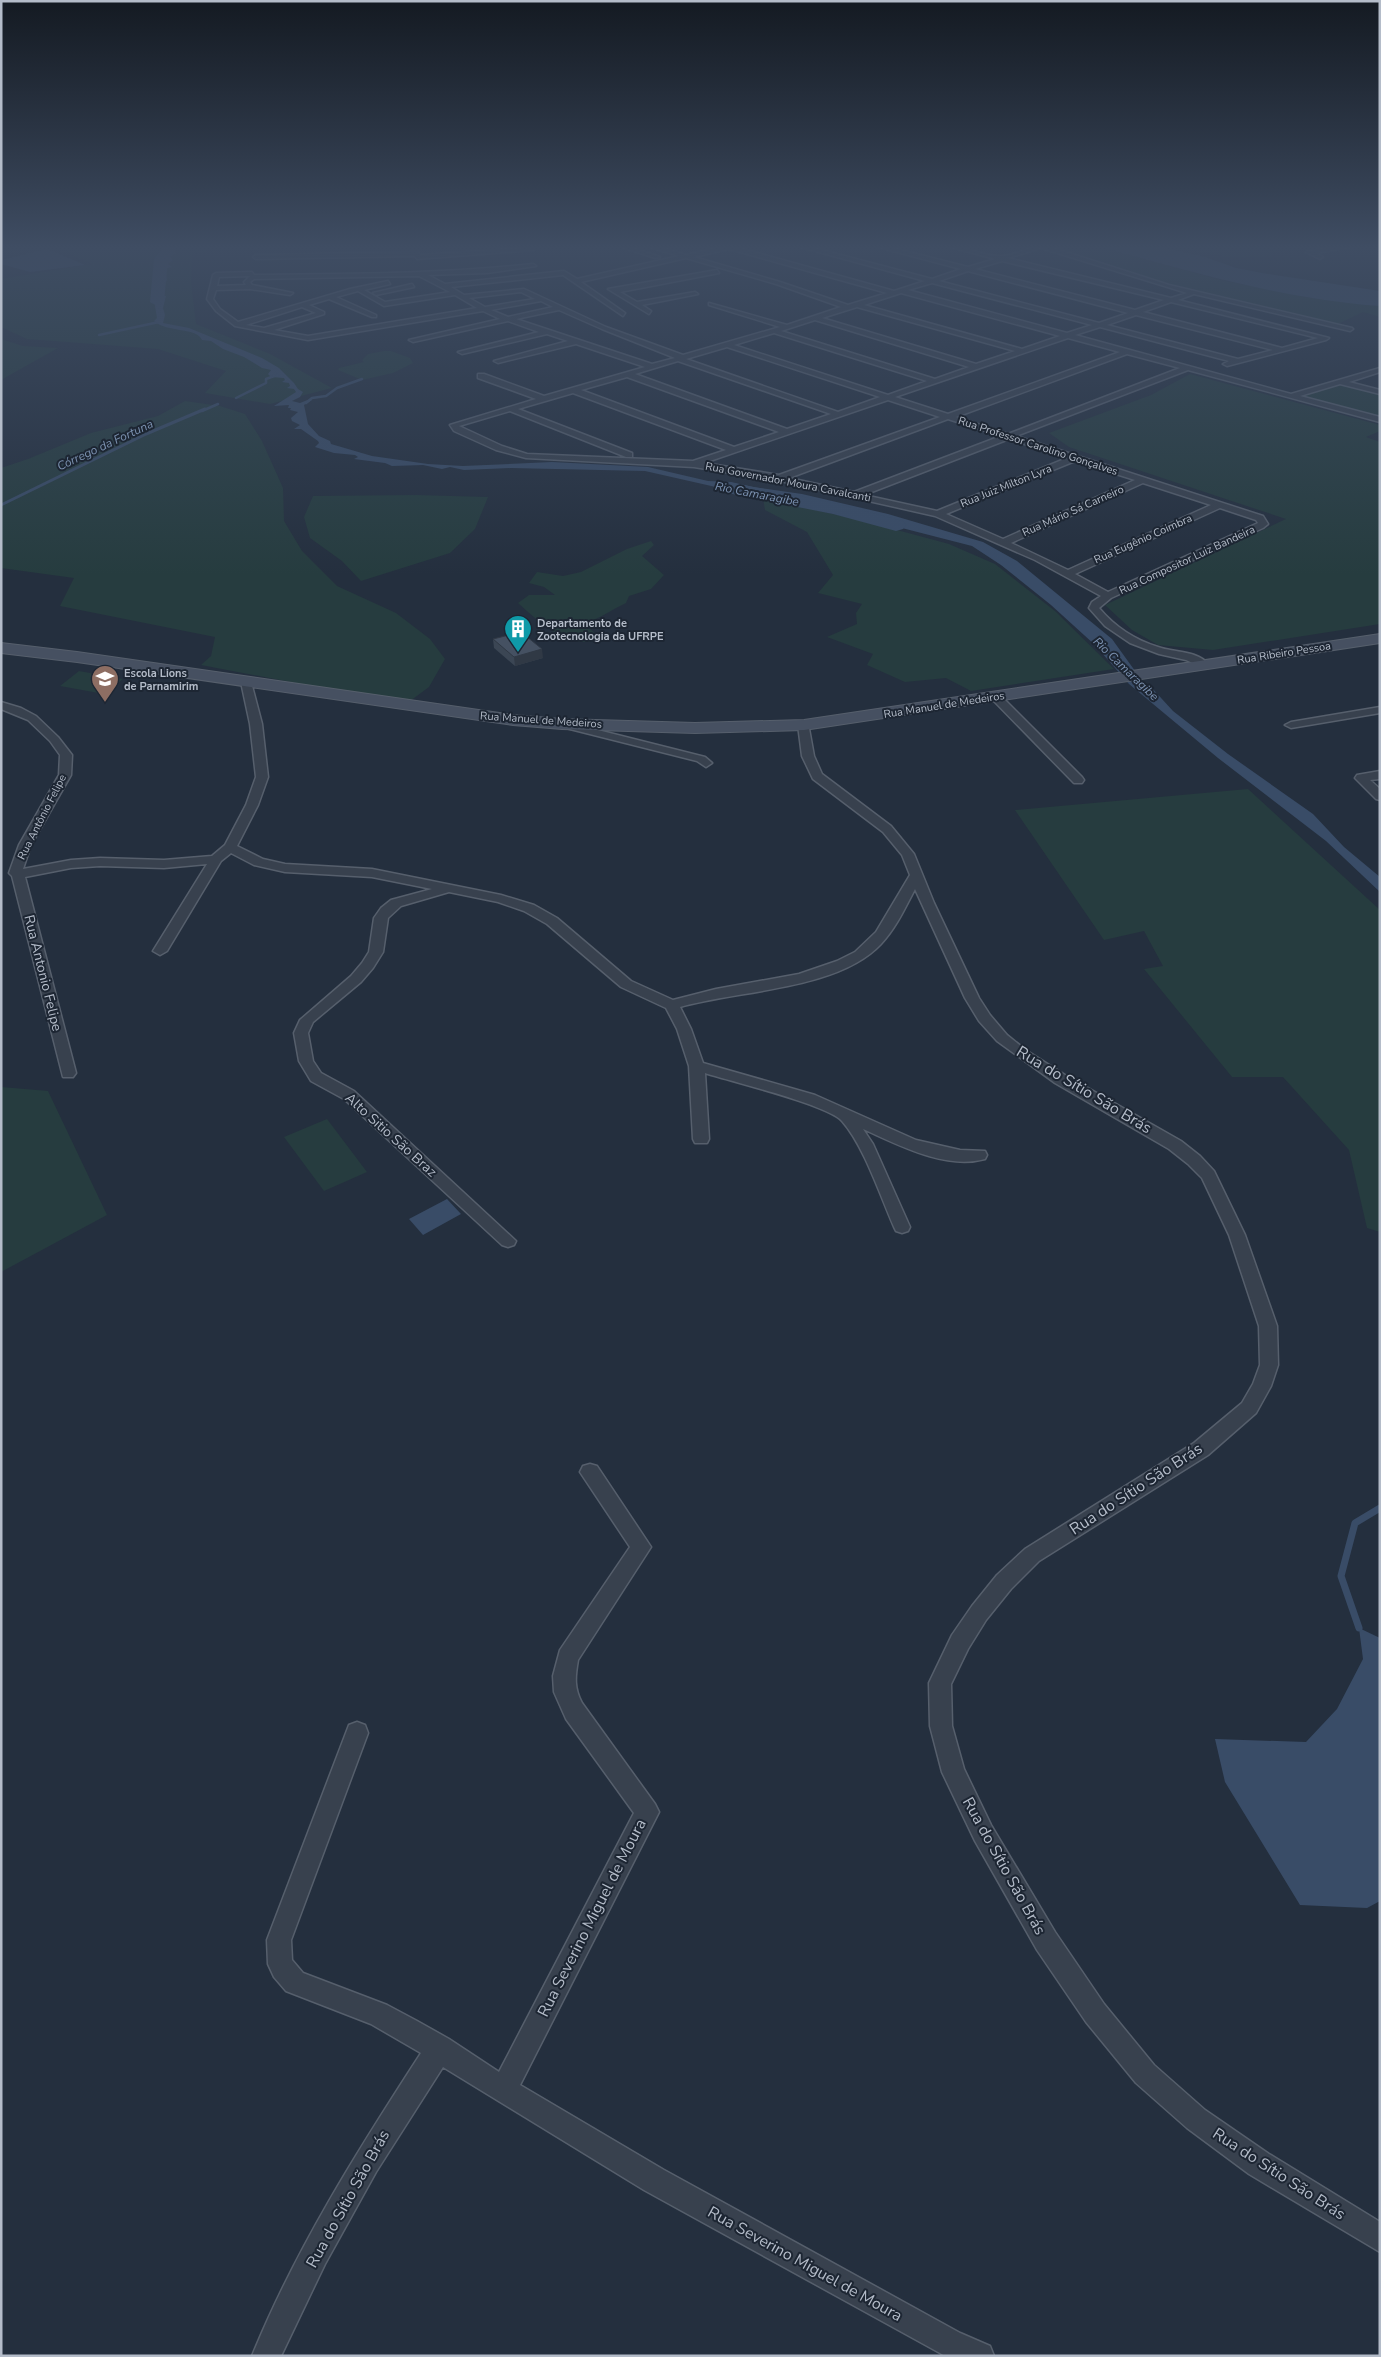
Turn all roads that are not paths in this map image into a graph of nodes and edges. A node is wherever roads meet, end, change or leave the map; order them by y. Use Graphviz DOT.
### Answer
graph roads {
  1 [pos="518,355"];
  2 [pos="623,355"];
  3 [pos="671,355"];
  4 [pos="694,355"];
  5 [pos="759,355"];
  6 [pos="851,355"];
  7 [pos="937,355"];
  8 [pos="1012,355"];
  9 [pos="1118,355"];
  10 [pos="1137,355"];
  11 [pos="1214,355"];
  12 [pos="1262,355"];
  13 [pos="681,359"];
  14 [pos="498,361"];
  15 [pos="1237,361"];
  16 [pos="653,367"];
  17 [pos="977,367"];
  18 [pos="1187,368"];
  19 [pos="1380,370"];
  20 [pos="1202,372"];
  21 [pos="628,374"];
  22 [pos="481,376"];
  23 [pos="934,381"];
  24 [pos="1340,382"];
  25 [pos="573,390"];
  26 [pos="1380,392"];
  27 [pos="1292,396"];
  28 [pos="891,397"];
  29 [pos="544,399"];
  30 [pos="511,408"];
  31 [pos="838,414"];
  32 [pos="949,416"];
  33 [pos="1380,420"];
  34 [pos="787,432"];
  35 [pos="1006,436"];
  36 [pos="733,450"];
  37 [pos="1074,458"];
  38 [pos="640,460"];
  39 [pos="694,464"];
  40 [pos="780,478"];
  41 [pos="1142,480"];
  42 [pos="855,495"];
  43 [pos="1219,505"];
  44 [pos="938,514"];
  45 [pos="1263,521"];
  46 [pos="1005,542"];
  47 [pos="1067,574"];
  48 [pos="1108,596"];
  49 [pos="1380,638"];
  50 [pos="1,648"];
  51 [pos="1204,665"];
  52 [pos="1187,668"];
  53 [pos="246,682"];
  54 [pos="996,697"];
  55 [pos="1,705"];
  56 [pos="1380,710"];
  57 [pos="562,724"];
  58 [pos="1291,725"];
  59 [pos="804,726"];
  60 [pos="706,763"];
  61 [pos="1380,775"];
  62 [pos="1078,780"];
  63 [pos="1380,796"];
  64 [pos="230,847"];
  65 [pos="216,859"];
  66 [pos="1,866"];
  67 [pos="16,873"];
  68 [pos="915,877"];
  69 [pos="451,888"];
  70 [pos="160,951"];
  71 [pos="672,1005"];
  72 [pos="697,1066"];
  73 [pos="68,1073"];
  74 [pos="846,1115"];
  75 [pos="701,1139"];
  76 [pos="979,1155"];
  77 [pos="902,1227"];
  78 [pos="508,1241"];
  79 [pos="590,1472"];
  80 [pos="357,1733"];
  81 [pos="440,2048"];
  82 [pos="504,2089"];
  83 [pos="1380,2238"];
  84 [pos="266,2356"];
  85 [pos="980,2356"];
  1 -- 14 [label="street"];
  2 -- 16 [label="street"];
  3 -- 13 [label="street"];
  4 -- 13 [label="street"];
  5 -- 28 [label="street, Rua Professor Carolino Gonçalves"];
  6 -- 23 [label="street"];
  7 -- 17 [label="street"];
  8 -- 17 [label="street"];
  9 -- 32 [label="street"];
  10 -- 18 [label="street"];
  11 -- 15 [label="street"];
  12 -- 15 [label="street"];
  13 -- 16 [label="street"];
  13 -- 31 [label="street"];
  15 -- 20 [label="street"];
  16 -- 21 [label="street"];
  17 -- 23 [label="street"];
  18 -- 20 [label="street"];
  18 -- 35 [label="street"];
  19 -- 24 [label="street"];
  20 -- 27 [label="street"];
  21 -- 25 [label="street"];
  21 -- 34 [label="street"];
  22 -- 29 [label="street"];
  23 -- 28 [label="street"];
  24 -- 26 [label="street"];
  24 -- 27 [label="street"];
  25 -- 29 [label="street"];
  25 -- 36 [label="street"];
  27 -- 33 [label="street"];
  28 -- 31 [label="street"];
  28 -- 32 [label="street, Rua Professor Carolino Gonçalves"];
  29 -- 30 [label="street"];
  30 -- 38 [label="street"];
  30 -- 38 [label="street, Rua Governador Moura Cavalcanti"];
  31 -- 34 [label="street"];
  32 -- 35 [label="street, Rua Professor Carolino Gonçalves"];
  32 -- 40 [label="street"];
  34 -- 36 [label="street"];
  35 -- 37 [label="street, Rua Professor Carolino Gonçalves"];
  35 -- 42 [label="street"];
  36 -- 39 [label="street"];
  37 -- 41 [label="street, Rua Professor Carolino Gonçalves"];
  37 -- 44 [label="street, Rua Juiz Milton Lyra"];
  38 -- 39 [label="street, Rua Governador Moura Cavalcanti"];
  39 -- 40 [label="street, Rua Governador Moura Cavalcanti"];
  40 -- 42 [label="street, Rua Governador Moura Cavalcanti"];
  41 -- 43 [label="street, Rua Professor Carolino Gonçalves"];
  41 -- 46 [label="street, Rua Mário Sá Carneiro"];
  42 -- 44 [label="street, Rua Governador Moura Cavalcanti"];
  43 -- 45 [label="street, Rua Professor Carolino Gonçalves"];
  43 -- 47 [label="street, Rua Eugênio Coimbra"];
  44 -- 46 [label="street, Rua Governador Moura Cavalcanti"];
  45 -- 48 [label="street, Rua Compositor Luiz Bandeira"];
  46 -- 47 [label="street, Rua Governador Moura Cavalcanti"];
  47 -- 48 [label="street, Rua Governador Moura Cavalcanti"];
  48 -- 51 [label="street"];
  49 -- 51 [label="main road, Rua Ribeiro Pessoa"];
  50 -- 53 [label="main road, Rua Manuel de Medeiros"];
  51 -- 52 [label="main road, Rua Ribeiro Pessoa"];
  52 -- 54 [label="main road, Rua Manuel de Medeiros"];
  53 -- 57 [label="main road, Rua Manuel de Medeiros"];
  53 -- 64 [label="street"];
  54 -- 59 [label="main road, Rua Manuel de Medeiros"];
  54 -- 62 [label="street"];
  55 -- 67 [label="street, Rua Antônio Felipe"];
  56 -- 58 [label="street"];
  57 -- 59 [label="main road, Rua Manuel de Medeiros"];
  57 -- 60 [label="street"];
  59 -- 68 [label="street, Rua do Sítio São Brás"];
  61 -- 63 [label="street"];
  64 -- 65 [label="street"];
  64 -- 69 [label="street"];
  65 -- 67 [label="street"];
  65 -- 70 [label="street"];
  66 -- 67 [label="street"];
  67 -- 73 [label="street, Rua Antonio Felipe"];
  68 -- 71 [label="street"];
  68 -- 83 [label="street, Rua do Sítio São Brás"];
  69 -- 71 [label="street"];
  69 -- 78 [label="street, Alto Sitio São Braz"];
  71 -- 72 [label="street"];
  72 -- 74 [label="street"];
  72 -- 75 [label="street"];
  74 -- 76 [label="street"];
  74 -- 77 [label="street"];
  79 -- 82 [label="street, Rua Severino Miguel de Moura"];
  80 -- 81 [label="street, Rua Severino Miguel de Moura"];
  81 -- 82 [label="street, Rua Severino Miguel de Moura"];
  81 -- 84 [label="street, Rua do Sítio São Brás"];
  82 -- 85 [label="street, Rua Severino Miguel de Moura"];
}
